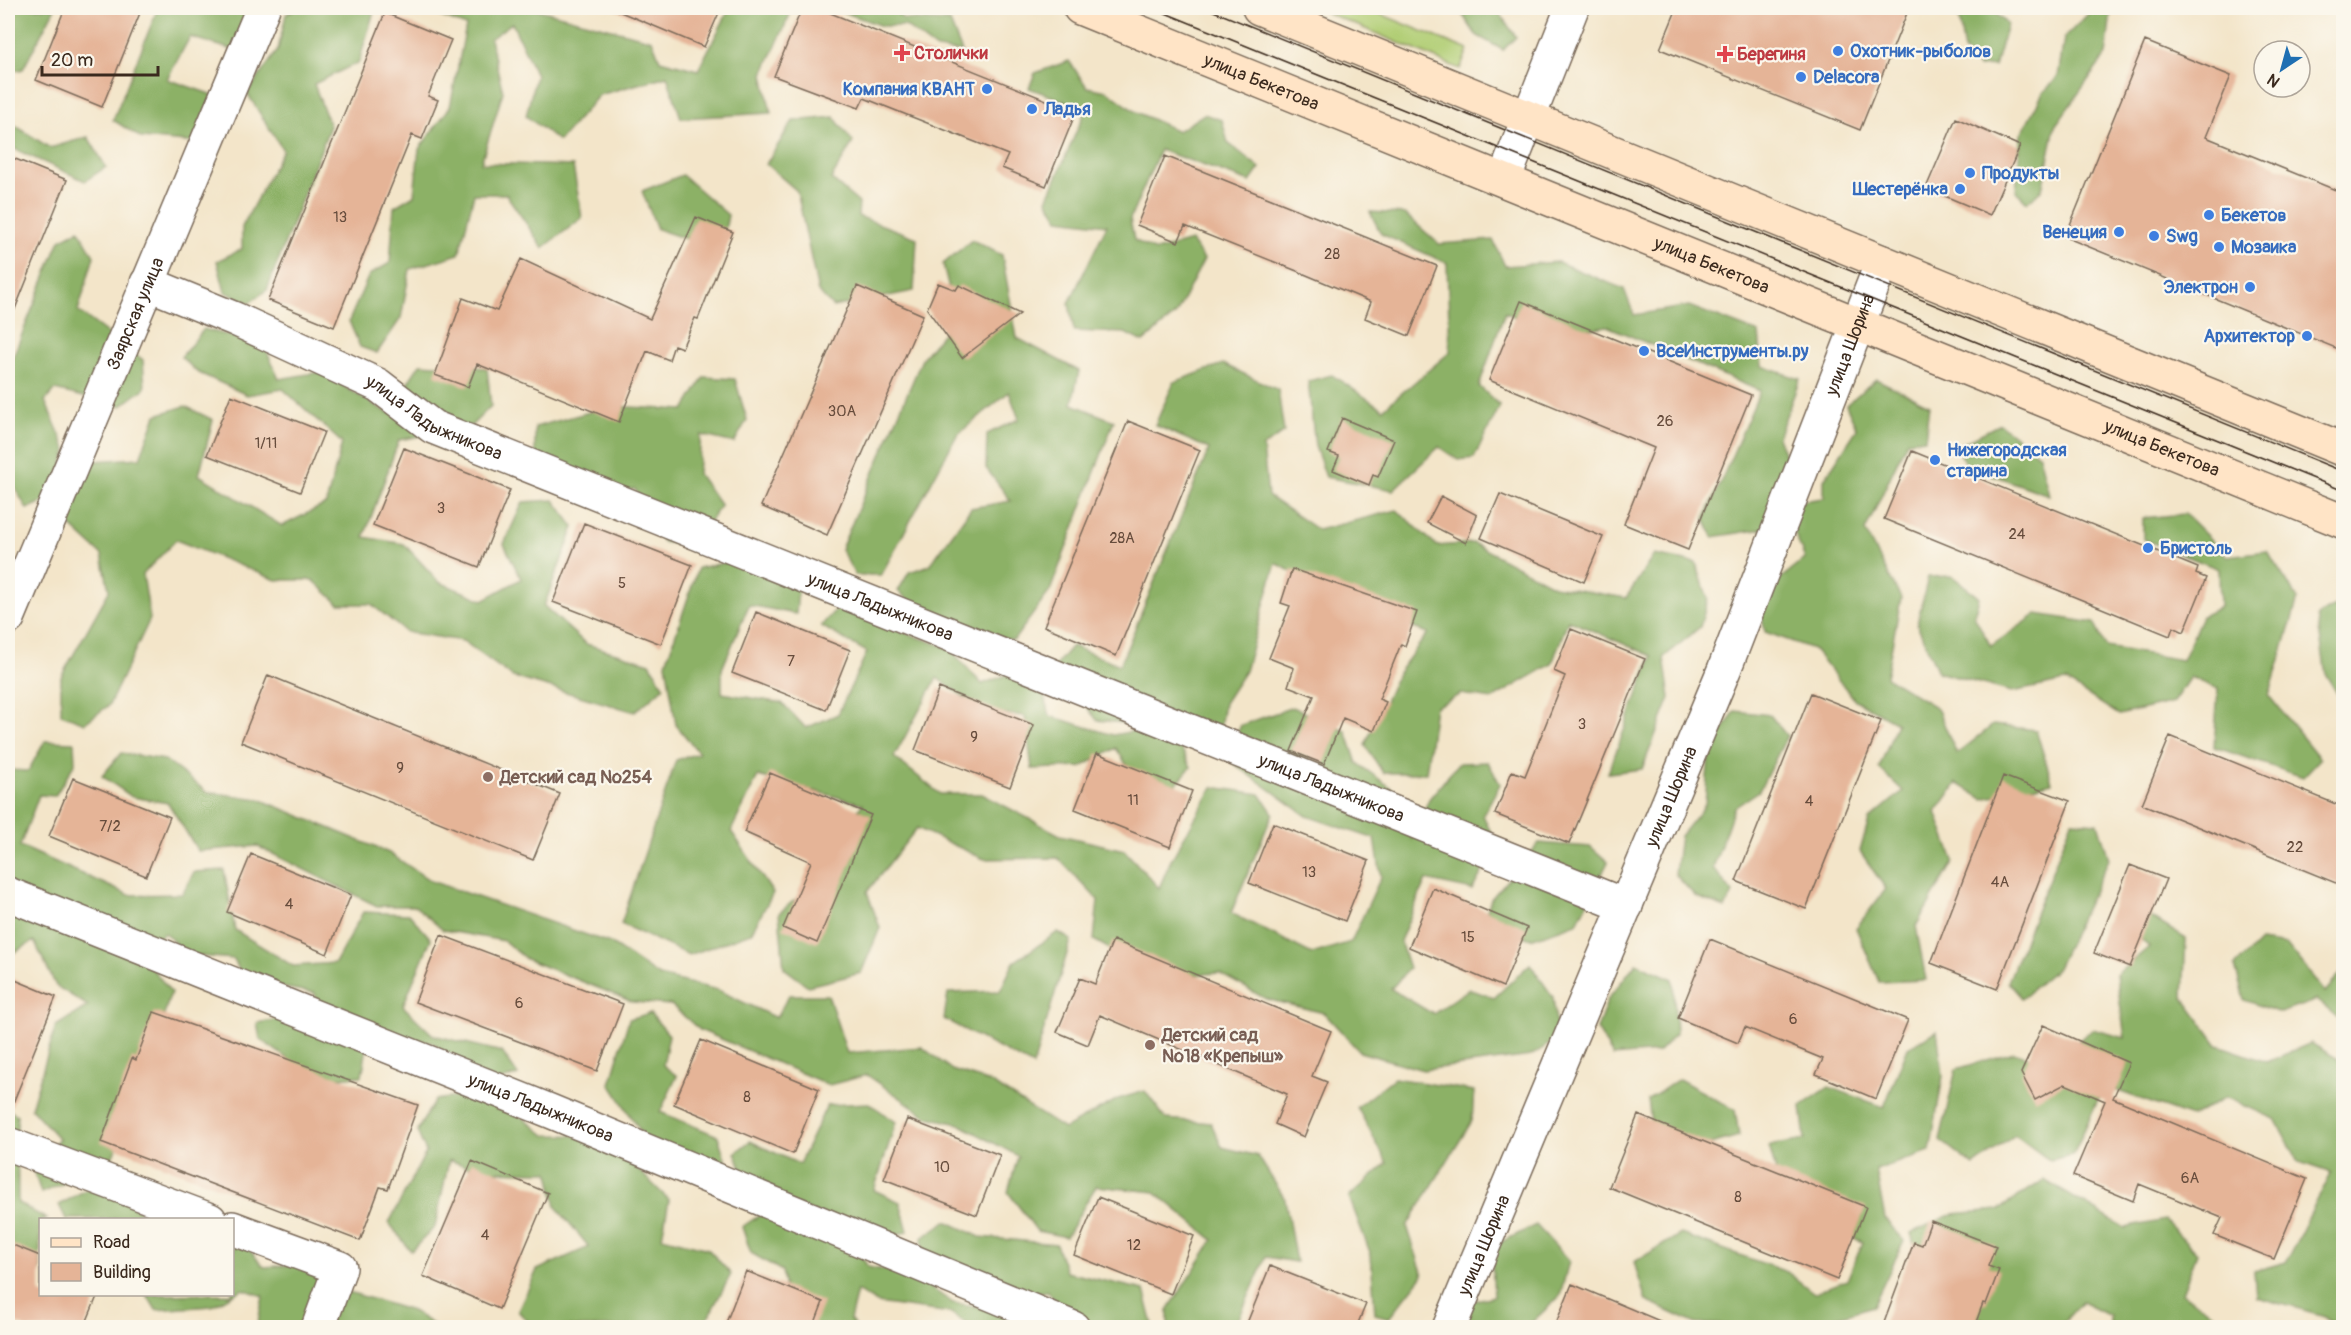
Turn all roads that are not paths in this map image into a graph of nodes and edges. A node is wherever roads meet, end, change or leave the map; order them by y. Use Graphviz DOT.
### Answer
graph roads {
  1 [pos="263,8"];
  2 [pos="1080,8"];
  3 [pos="1258,8"];
  4 [pos="1572,8"];
  5 [pos="1529,118"];
  6 [pos="1504,180"];
  7 [pos="1882,262"];
  8 [pos="147,283"];
  9 [pos="1856,323"];
  10 [pos="2343,450"];
  11 [pos="2343,522"];
  12 [pos="14,586"];
  13 [pos="8,618"];
  14 [pos="8,894"];
  15 [pos="1626,906"];
  16 [pos="8,1144"];
  17 [pos="205,1218"];
  18 [pos="234,1229"];
  19 [pos="318,1328"];
  20 [pos="1073,1328"];
  21 [pos="1449,1328"];
  1 -- 8 [label="street, Заярская улица"];
  2 -- 6 [label="main road, улица Бекетова"];
  3 -- 5 [label="main road"];
  4 -- 5 [label="street"];
  5 -- 6 [label="street"];
  5 -- 7 [label="main road"];
  6 -- 9 [label="main road, улица Бекетова"];
  7 -- 9 [label="street, улица Шорина"];
  7 -- 10 [label="main road"];
  8 -- 12 [label="street, Заярская улица"];
  8 -- 15 [label="street, улица Ладыжникова"];
  9 -- 11 [label="main road, улица Бекетова"];
  9 -- 15 [label="street, улица Шорина"];
  12 -- 13 [label="street, Заярская улица"];
  14 -- 20 [label="street, улица Ладыжникова"];
  15 -- 21 [label="street, улица Шорина"];
  16 -- 17 [label="street"];
  18 -- 19 [label="street"];
}
